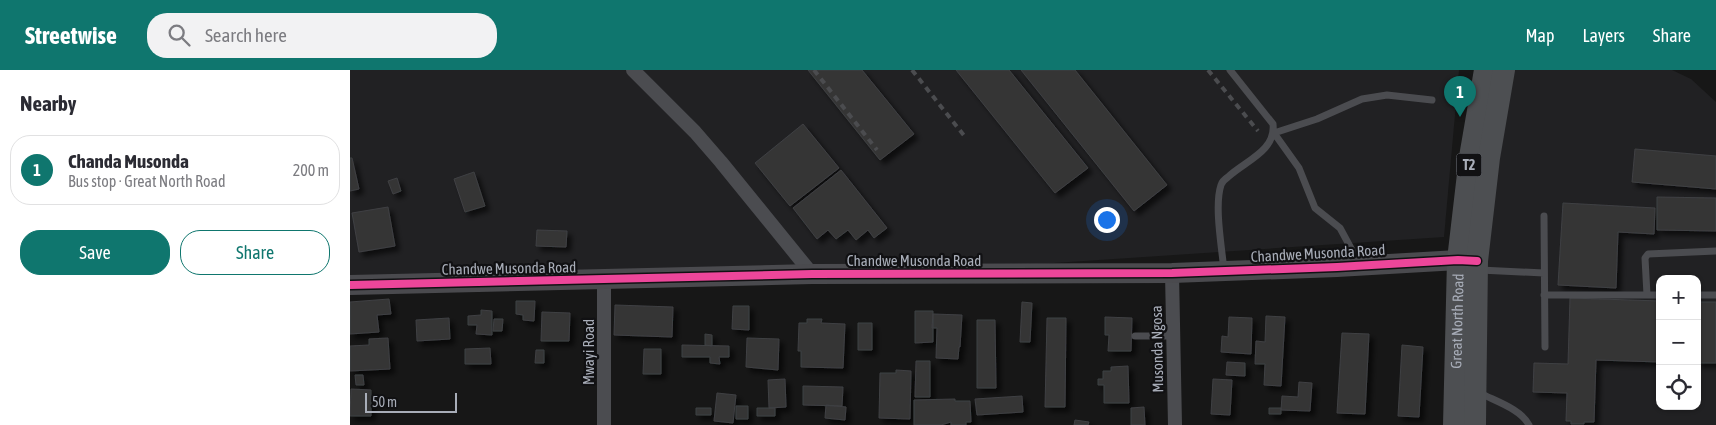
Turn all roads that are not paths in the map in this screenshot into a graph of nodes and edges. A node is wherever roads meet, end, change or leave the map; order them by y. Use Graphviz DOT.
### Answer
graph roads {
  1 [pos="633,70"];
  2 [pos="1230,70"];
  3 [pos="1485,70"];
  4 [pos="1504,70"];
  5 [pos="1432,100"];
  6 [pos="1274,133"];
  7 [pos="1544,216"];
  8 [pos="1716,251"];
  9 [pos="1471,264"];
  10 [pos="1360,265"];
  11 [pos="1224,271"];
  12 [pos="1172,273"];
  13 [pos="1544,273"];
  14 [pos="812,274"];
  15 [pos="604,280"];
  16 [pos="350,285"];
  17 [pos="1544,295"];
  18 [pos="1647,295"];
  19 [pos="1656,295"];
  20 [pos="1701,295"];
  21 [pos="1716,295"];
  22 [pos="1135,336"];
  23 [pos="1173,336"];
  24 [pos="1545,347"];
  25 [pos="1475,391"];
  26 [pos="1528,422"];
  27 [pos="604,425"];
  28 [pos="1174,425"];
  29 [pos="1454,425"];
  30 [pos="1475,425"];
  31 [pos="1533,425"];
  1 -- 14 [label="street"];
  2 -- 6 [label="lane"];
  3 -- 9 [label="main road, Great North Road / T2"];
  4 -- 9 [label="main road, Great North Road / T2"];
  5 -- 6 [label="lane"];
  6 -- 10 [label="lane"];
  6 -- 11 [label="lane"];
  7 -- 13 [label="lane"];
  8 -- 18 [label="lane"];
  9 -- 10 [label="street, Chandwe Musonda Road"];
  9 -- 13 [label="lane"];
  9 -- 25 [label="main road, Great North Road / T2"];
  9 -- 29 [label="main road, Great North Road / T2"];
  10 -- 11 [label="street, Chandwe Musonda Road"];
  11 -- 12 [label="street, Chandwe Musonda Road"];
  12 -- 14 [label="street, Chandwe Musonda Road"];
  12 -- 23 [label="street, Musonda Ngosa"];
  13 -- 17 [label="lane"];
  14 -- 15 [label="street, Chandwe Musonda Road"];
  15 -- 16 [label="street, Chandwe Musonda Road"];
  15 -- 27 [label="street, Mwayi Road"];
  17 -- 18 [label="lane"];
  17 -- 24 [label="lane"];
  18 -- 19 [label="lane"];
  20 -- 21 [label="lane"];
  22 -- 23 [label="lane"];
  23 -- 28 [label="street, Musonda Ngosa"];
  25 -- 26 [label="lane"];
  25 -- 30 [label="main road, Great North Road / T2"];
  26 -- 31 [label="lane"];
}
